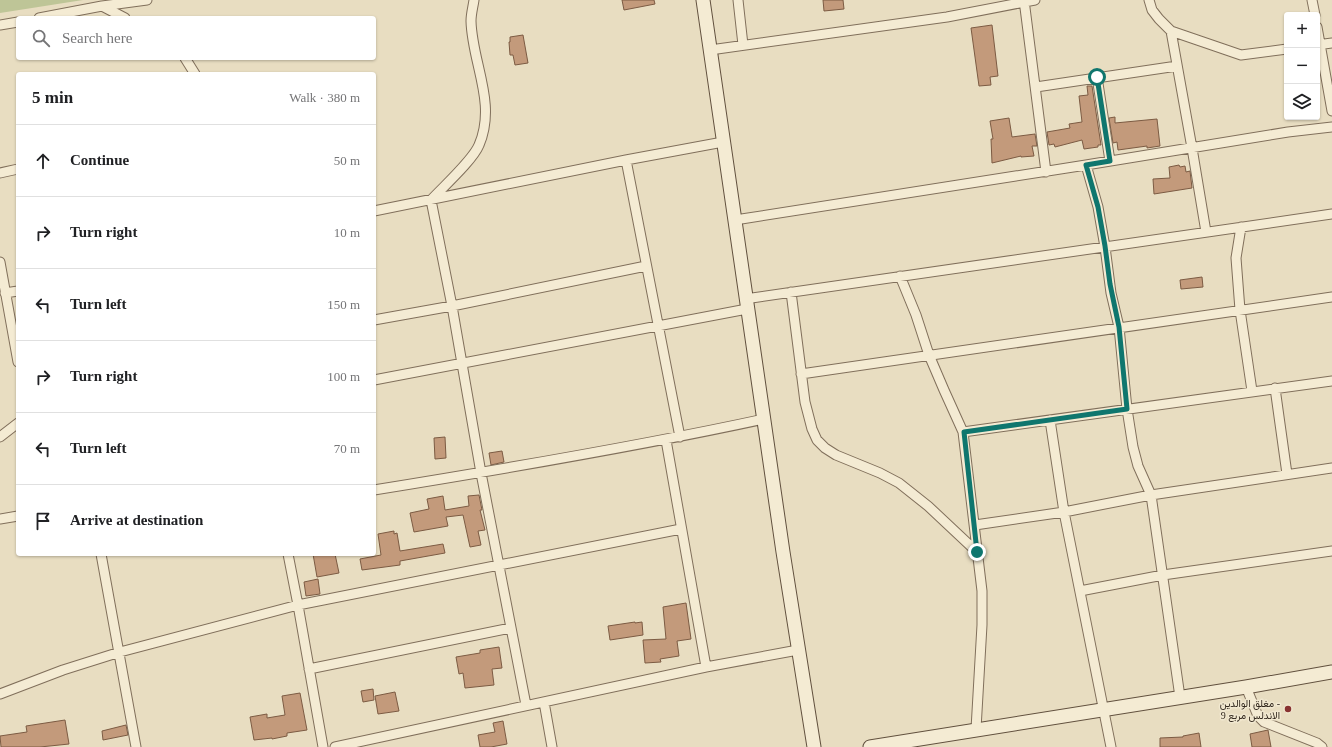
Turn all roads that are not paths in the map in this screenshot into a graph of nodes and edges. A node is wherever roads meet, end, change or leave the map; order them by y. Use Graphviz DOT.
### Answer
graph roads {
  1 [pos="148,0"];
  2 [pos="474,0"];
  3 [pos="703,0"];
  4 [pos="738,0"];
  5 [pos="1035,0"];
  6 [pos="1149,0"];
  7 [pos="1312,0"];
  8 [pos="1024,1"];
  9 [pos="102,3"];
  10 [pos="1314,12"];
  11 [pos="47,16"];
  12 [pos="121,16"];
  13 [pos="16,22"];
  14 [pos="0,26"];
  15 [pos="1170,31"];
  16 [pos="1332,43"];
  17 [pos="743,45"];
  18 [pos="1320,45"];
  19 [pos="1320,48"];
  20 [pos="1284,49"];
  21 [pos="710,50"];
  22 [pos="186,60"];
  23 [pos="1177,66"];
  24 [pos="194,72"];
  25 [pos="1097,77"];
  26 [pos="1036,87"];
  27 [pos="1332,111"];
  28 [pos="1332,127"];
  29 [pos="723,142"];
  30 [pos="1192,148"];
  31 [pos="626,160"];
  32 [pos="1110,161"];
  33 [pos="1086,165"];
  34 [pos="16,169"];
  35 [pos="1046,172"];
  36 [pos="0,173"];
  37 [pos="431,200"];
  38 [pos="376,211"];
  39 [pos="1332,214"];
  40 [pos="735,220"];
  41 [pos="1241,227"];
  42 [pos="1206,232"];
  43 [pos="1105,246"];
  44 [pos="0,262"];
  45 [pos="646,266"];
  46 [pos="900,276"];
  47 [pos="16,291"];
  48 [pos="791,292"];
  49 [pos="5,293"];
  50 [pos="1332,297"];
  51 [pos="746,304"];
  52 [pos="452,306"];
  53 [pos="1240,310"];
  54 [pos="376,320"];
  55 [pos="658,325"];
  56 [pos="1119,327"];
  57 [pos="16,351"];
  58 [pos="929,355"];
  59 [pos="462,363"];
  60 [pos="801,374"];
  61 [pos="376,380"];
  62 [pos="1332,381"];
  63 [pos="1275,388"];
  64 [pos="1252,391"];
  65 [pos="1127,409"];
  66 [pos="764,419"];
  67 [pos="1050,420"];
  68 [pos="16,425"];
  69 [pos="964,432"];
  70 [pos="0,437"];
  71 [pos="680,437"];
  72 [pos="666,440"];
  73 [pos="1332,468"];
  74 [pos="482,473"];
  75 [pos="1287,474"];
  76 [pos="376,490"];
  77 [pos="1151,495"];
  78 [pos="1064,512"];
  79 [pos="16,516"];
  80 [pos="0,519"];
  81 [pos="975,525"];
  82 [pos="681,529"];
  83 [pos="1332,551"];
  84 [pos="977,552"];
  85 [pos="101,556"];
  86 [pos="288,556"];
  87 [pos="499,564"];
  88 [pos="1163,575"];
  89 [pos="1080,590"];
  90 [pos="298,605"];
  91 [pos="511,628"];
  92 [pos="798,650"];
  93 [pos="120,652"];
  94 [pos="706,667"];
  95 [pos="310,669"];
  96 [pos="1332,672"];
  97 [pos="1246,687"];
  98 [pos="0,694"];
  99 [pos="1180,697"];
  100 [pos="544,702"];
  101 [pos="526,706"];
  102 [pos="1104,709"];
  103 [pos="976,729"];
  104 [pos="136,747"];
  105 [pos="323,747"];
  106 [pos="335,747"];
  107 [pos="552,747"];
  108 [pos="814,747"];
  109 [pos="870,747"];
  110 [pos="1112,747"];
  111 [pos="1322,747"];
  1 -- 9 [label="street"];
  2 -- 37 [label="street"];
  3 -- 21 [label="street"];
  4 -- 17 [label="street"];
  5 -- 8 [label="street"];
  6 -- 15 [label="street"];
  7 -- 10 [label="street"];
  8 -- 17 [label="street"];
  8 -- 26 [label="street"];
  9 -- 11 [label="street"];
  9 -- 12 [label="street"];
  13 -- 14 [label="street"];
  15 -- 20 [label="street"];
  15 -- 23 [label="street"];
  16 -- 18 [label="street"];
  17 -- 21 [label="street"];
  19 -- 27 [label="street"];
  21 -- 29 [label="street"];
  22 -- 24 [label="street"];
  23 -- 25 [label="street"];
  23 -- 30 [label="street"];
  25 -- 26 [label="street"];
  25 -- 32 [label="street"];
  26 -- 35 [label="street"];
  28 -- 30 [label="street"];
  29 -- 31 [label="street"];
  29 -- 40 [label="street"];
  30 -- 32 [label="street"];
  30 -- 42 [label="street"];
  31 -- 37 [label="street"];
  31 -- 45 [label="street"];
  32 -- 33 [label="street"];
  33 -- 35 [label="street"];
  33 -- 43 [label="street"];
  34 -- 36 [label="street"];
  35 -- 40 [label="street"];
  37 -- 38 [label="street"];
  37 -- 52 [label="street"];
  39 -- 41 [label="street"];
  40 -- 51 [label="street"];
  41 -- 42 [label="street"];
  41 -- 53 [label="street"];
  42 -- 43 [label="street"];
  43 -- 46 [label="street"];
  43 -- 56 [label="street"];
  44 -- 49 [label="street"];
  45 -- 52 [label="street"];
  45 -- 55 [label="street"];
  46 -- 48 [label="street"];
  46 -- 58 [label="street"];
  47 -- 49 [label="street"];
  48 -- 51 [label="street"];
  48 -- 60 [label="street"];
  49 -- 57 [label="street"];
  50 -- 53 [label="street"];
  51 -- 55 [label="street"];
  51 -- 66 [label="street"];
  52 -- 54 [label="street"];
  52 -- 59 [label="street"];
  53 -- 56 [label="street"];
  53 -- 64 [label="street"];
  55 -- 59 [label="street"];
  55 -- 71 [label="street"];
  56 -- 58 [label="street"];
  56 -- 65 [label="street"];
  58 -- 60 [label="street"];
  58 -- 69 [label="street"];
  59 -- 61 [label="street"];
  59 -- 74 [label="street"];
  60 -- 84 [label="street"];
  62 -- 63 [label="street"];
  63 -- 64 [label="street"];
  63 -- 75 [label="street"];
  64 -- 65 [label="street"];
  65 -- 67 [label="street"];
  65 -- 77 [label="street"];
  66 -- 71 [label="street"];
  66 -- 92 [label="street"];
  67 -- 69 [label="street"];
  67 -- 78 [label="street"];
  68 -- 70 [label="street"];
  69 -- 81 [label="street"];
  71 -- 72 [label="street"];
  72 -- 74 [label="street"];
  72 -- 82 [label="street"];
  73 -- 75 [label="street"];
  74 -- 76 [label="street"];
  74 -- 87 [label="street"];
  75 -- 77 [label="street"];
  77 -- 78 [label="street"];
  77 -- 88 [label="street"];
  78 -- 81 [label="street"];
  78 -- 89 [label="street"];
  79 -- 80 [label="street"];
  81 -- 84 [label="street"];
  82 -- 87 [label="street"];
  82 -- 94 [label="street"];
  83 -- 88 [label="street"];
  84 -- 103 [label="street"];
  85 -- 93 [label="street"];
  86 -- 90 [label="street"];
  87 -- 90 [label="street"];
  87 -- 91 [label="street"];
  88 -- 89 [label="street"];
  88 -- 99 [label="street"];
  89 -- 102 [label="street"];
  90 -- 93 [label="street"];
  90 -- 95 [label="street"];
  91 -- 95 [label="street"];
  91 -- 101 [label="street"];
  92 -- 94 [label="street"];
  92 -- 108 [label="street"];
  93 -- 98 [label="street"];
  93 -- 104 [label="street"];
  94 -- 100 [label="street"];
  95 -- 105 [label="street"];
  96 -- 97 [label="street"];
  97 -- 99 [label="street"];
  97 -- 111 [label="street"];
  99 -- 102 [label="street"];
  100 -- 101 [label="street"];
  100 -- 107 [label="street"];
  101 -- 106 [label="street"];
  102 -- 103 [label="street"];
  102 -- 110 [label="street"];
  103 -- 109 [label="street"];
}
